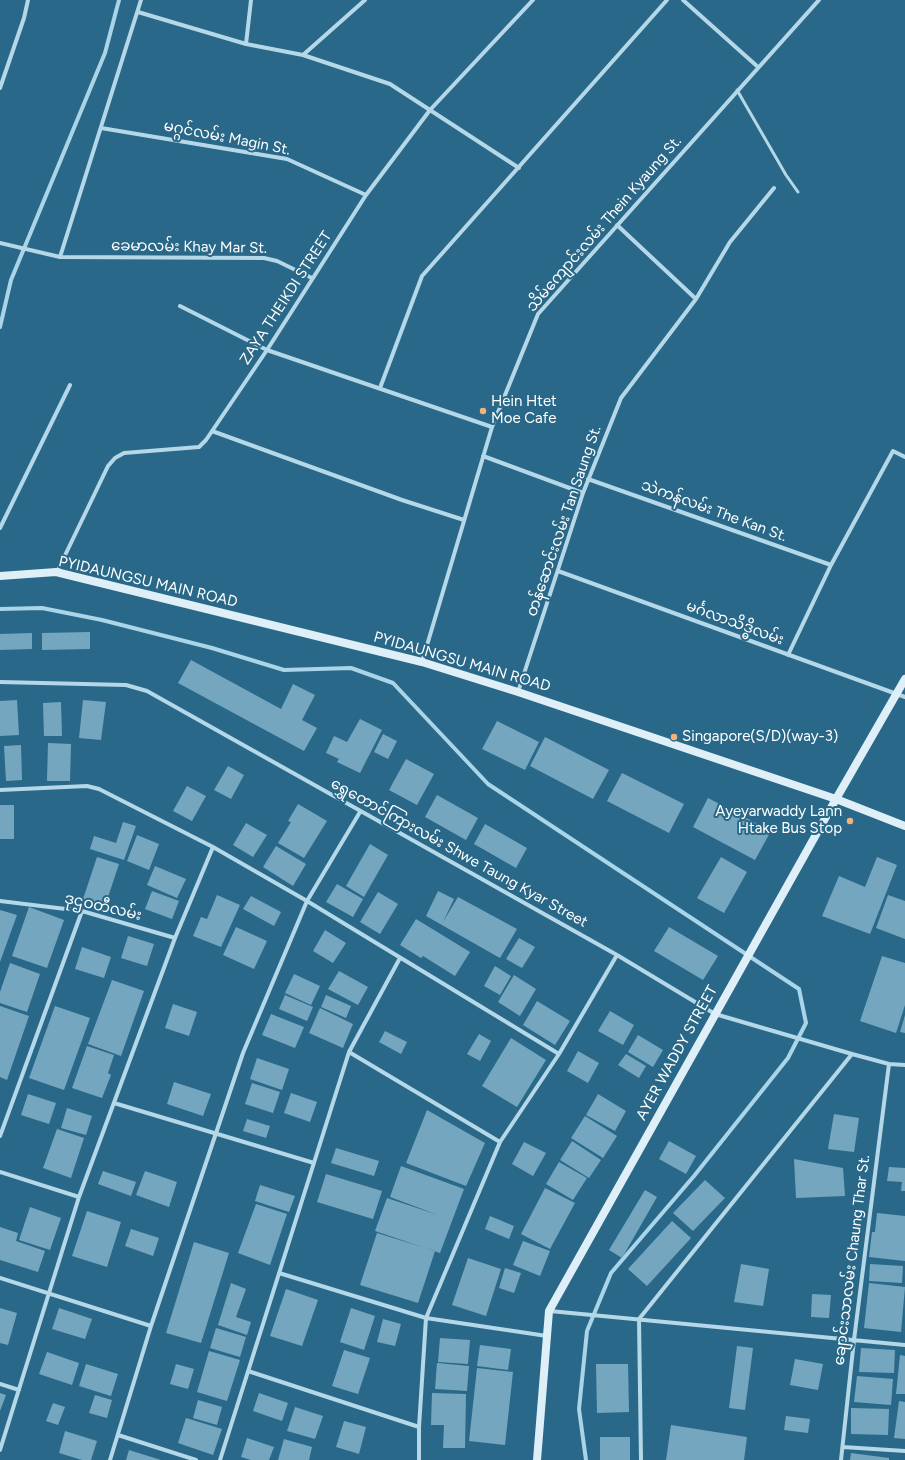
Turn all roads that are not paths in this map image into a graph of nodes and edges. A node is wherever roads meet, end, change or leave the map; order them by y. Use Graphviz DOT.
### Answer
graph roads {
  1 [pos="28,0"];
  2 [pos="141,0"];
  3 [pos="251,0"];
  4 [pos="365,0"];
  5 [pos="533,0"];
  6 [pos="667,0"];
  7 [pos="683,0"];
  8 [pos="819,0"];
  9 [pos="138,12"];
  10 [pos="246,44"];
  11 [pos="303,55"];
  12 [pos="758,67"];
  13 [pos="0,88"];
  14 [pos="737,90"];
  15 [pos="430,110"];
  16 [pos="102,128"];
  17 [pos="519,168"];
  18 [pos="774,188"];
  19 [pos="798,192"];
  20 [pos="366,195"];
  21 [pos="617,225"];
  22 [pos="0,244"];
  23 [pos="60,257"];
  24 [pos="312,278"];
  25 [pos="696,299"];
  26 [pos="180,306"];
  27 [pos="267,350"];
  28 [pos="70,385"];
  29 [pos="380,388"];
  30 [pos="492,427"];
  31 [pos="212,431"];
  32 [pos="483,456"];
  33 [pos="905,457"];
  34 [pos="588,479"];
  35 [pos="583,494"];
  36 [pos="464,520"];
  37 [pos="0,528"];
  38 [pos="831,565"];
  39 [pos="558,571"];
  40 [pos="56,572"];
  41 [pos="0,576"];
  42 [pos="788,655"];
  43 [pos="422,662"];
  44 [pos="905,679"];
  45 [pos="0,682"];
  46 [pos="518,692"];
  47 [pos="896,693"];
  48 [pos="905,697"];
  49 [pos="0,790"];
  50 [pos="836,799"];
  51 [pos="360,812"];
  52 [pos="905,826"];
  53 [pos="212,848"];
  54 [pos="0,901"];
  55 [pos="307,901"];
  56 [pos="82,911"];
  57 [pos="175,938"];
  58 [pos="616,955"];
  59 [pos="400,958"];
  60 [pos="715,1014"];
  61 [pos="348,1052"];
  62 [pos="559,1054"];
  63 [pos="852,1054"];
  64 [pos="889,1064"];
  65 [pos="905,1065"];
  66 [pos="114,1103"];
  67 [pos="215,1135"];
  68 [pos="0,1136"];
  69 [pos="500,1142"];
  70 [pos="314,1163"];
  71 [pos="0,1172"];
  72 [pos="79,1197"];
  73 [pos="279,1273"];
  74 [pos="0,1278"];
  75 [pos="49,1294"];
  76 [pos="549,1310"];
  77 [pos="426,1318"];
  78 [pos="639,1319"];
  79 [pos="151,1326"];
  80 [pos="547,1336"];
  81 [pos="854,1340"];
  82 [pos="905,1345"];
  83 [pos="248,1371"];
  84 [pos="0,1384"];
  85 [pos="19,1390"];
  86 [pos="418,1427"];
  87 [pos="118,1436"];
  88 [pos="843,1447"];
  89 [pos="0,1450"];
  90 [pos="905,1451"];
  91 [pos="110,1460"];
  92 [pos="196,1460"];
  93 [pos="220,1460"];
  94 [pos="419,1460"];
  95 [pos="537,1460"];
  96 [pos="641,1460"];
  97 [pos="841,1460"];
  1 -- 13 [label="street"];
  2 -- 9 [label="street"];
  3 -- 10 [label="street"];
  4 -- 11 [label="street"];
  5 -- 15 [label="street, ZAYA THEIKDI STREET"];
  6 -- 17 [label="street"];
  7 -- 12 [label="street"];
  8 -- 12 [label="street, သိမ်ကျောင်းလမ်း Thein Kyaung St."];
  9 -- 10 [label="street"];
  9 -- 16 [label="street"];
  10 -- 11 [label="street"];
  11 -- 15 [label="street"];
  12 -- 14 [label="street, သိမ်ကျောင်းလမ်း Thein Kyaung St."];
  14 -- 19 [label="lane"];
  14 -- 21 [label="street, သိမ်ကျောင်းလမ်း Thein Kyaung St."];
  15 -- 17 [label="street"];
  15 -- 20 [label="street, ZAYA THEIKDI STREET"];
  16 -- 20 [label="street, မဂ္ဂင်လမ်း Magin St."];
  16 -- 23 [label="street"];
  17 -- 29 [label="street"];
  18 -- 25 [label="street, တန်ဆောင်းလမ်း Tan Saung St."];
  20 -- 24 [label="street, ZAYA THEIKDI STREET"];
  21 -- 25 [label="street"];
  21 -- 30 [label="street, သိမ်ကျောင်းလမ်း Thein Kyaung St."];
  22 -- 23 [label="street, ခေမာလမ်း Khay Mar St."];
  23 -- 24 [label="street, ခေမာလမ်း Khay Mar St."];
  24 -- 27 [label="street, ZAYA THEIKDI STREET"];
  25 -- 34 [label="street, တန်ဆောင်းလမ်း Tan Saung St."];
  26 -- 27 [label="street"];
  27 -- 29 [label="street"];
  27 -- 31 [label="street, ZAYA THEIKDI STREET"];
  28 -- 37 [label="street"];
  29 -- 30 [label="street"];
  30 -- 32 [label="street, သိမ်ကျောင်းလမ်း Thein Kyaung St."];
  31 -- 36 [label="street"];
  31 -- 40 [label="street, ZAYA THEIKDI STREET"];
  32 -- 35 [label="street"];
  32 -- 36 [label="street, သိမ်ကျောင်းလမ်း Thein Kyaung St."];
  33 -- 38 [label="street"];
  34 -- 35 [label="street, တန်ဆောင်းလမ်း Tan Saung St."];
  34 -- 38 [label="street, သဲကန်လမ်း The Kan St."];
  35 -- 39 [label="street, တန်ဆောင်းလမ်း Tan Saung St."];
  36 -- 43 [label="street, သိမ်ကျောင်းလမ်း Thein Kyaung St."];
  38 -- 42 [label="street"];
  39 -- 42 [label="street, မင်္ဂလာသိဒ္ဓိလမ်း"];
  39 -- 46 [label="street, တန်ဆောင်းလမ်း Tan Saung St."];
  40 -- 41 [label="main road, PYIDAUNGSU MAIN ROAD"];
  40 -- 43 [label="main road, PYIDAUNGSU MAIN ROAD"];
  42 -- 47 [label="street, မင်္ဂလာသိဒ္ဓိလမ်း"];
  43 -- 46 [label="main road, PYIDAUNGSU MAIN ROAD"];
  44 -- 47 [label="main road, AYER WADDY STREET"];
  45 -- 51 [label="street, ရွှေတောင်ကြားလမ်း Shwe Taung Kyar Street"];
  46 -- 50 [label="main road, PYIDAUNGSU MAIN ROAD"];
  47 -- 48 [label="street, မင်္ဂလာသိဒ္ဓိလမ်း"];
  47 -- 50 [label="main road, AYER WADDY STREET"];
  49 -- 53 [label="street"];
  50 -- 52 [label="main road, PYIDAUNGSU MAIN ROAD"];
  50 -- 60 [label="main road, AYER WADDY STREET"];
  51 -- 55 [label="street"];
  51 -- 58 [label="street, ရွှေတောင်ကြားလမ်း Shwe Taung Kyar Street"];
  53 -- 55 [label="street"];
  53 -- 57 [label="street"];
  54 -- 56 [label="street, ဒုဌဝတီလမ်း"];
  55 -- 59 [label="street"];
  55 -- 67 [label="street"];
  56 -- 57 [label="street, ဒုဌဝတီလမ်း"];
  56 -- 68 [label="street"];
  57 -- 66 [label="street"];
  58 -- 60 [label="street, ရွှေတောင်ကြားလမ်း Shwe Taung Kyar Street"];
  58 -- 62 [label="street"];
  59 -- 61 [label="street"];
  59 -- 62 [label="street"];
  60 -- 63 [label="street, ရွှေတောင်ကြားလမ်း Shwe Taung Kyar Street"];
  60 -- 76 [label="main road, AYER WADDY STREET"];
  61 -- 69 [label="street"];
  61 -- 70 [label="street"];
  62 -- 69 [label="street"];
  63 -- 64 [label="street, ရွှေတောင်ကြားလမ်း Shwe Taung Kyar Street"];
  63 -- 78 [label="street"];
  64 -- 65 [label="street, ရွှေတောင်ကြားလမ်း Shwe Taung Kyar Street"];
  64 -- 81 [label="street, ချောင်းသာလမ်း Chaung Thar St."];
  66 -- 67 [label="street"];
  66 -- 72 [label="street"];
  67 -- 70 [label="street"];
  67 -- 79 [label="street"];
  69 -- 77 [label="street"];
  70 -- 73 [label="street"];
  71 -- 72 [label="street"];
  72 -- 75 [label="street"];
  73 -- 77 [label="street"];
  73 -- 83 [label="street"];
  74 -- 75 [label="street"];
  75 -- 79 [label="street"];
  75 -- 85 [label="street"];
  76 -- 78 [label="street"];
  76 -- 80 [label="main road, AYER WADDY STREET"];
  77 -- 80 [label="street"];
  77 -- 86 [label="street"];
  78 -- 81 [label="street"];
  78 -- 96 [label="street"];
  79 -- 87 [label="street"];
  80 -- 95 [label="main road, AYER WADDY STREET"];
  81 -- 82 [label="street"];
  81 -- 88 [label="street, ချောင်းသာလမ်း Chaung Thar St."];
  83 -- 86 [label="street"];
  83 -- 93 [label="street"];
  84 -- 85 [label="street"];
  85 -- 89 [label="street"];
  86 -- 94 [label="street"];
  87 -- 91 [label="street"];
  87 -- 92 [label="street"];
  88 -- 90 [label="street"];
  88 -- 97 [label="street, ချောင်းသာလမ်း Chaung Thar St."];
}
